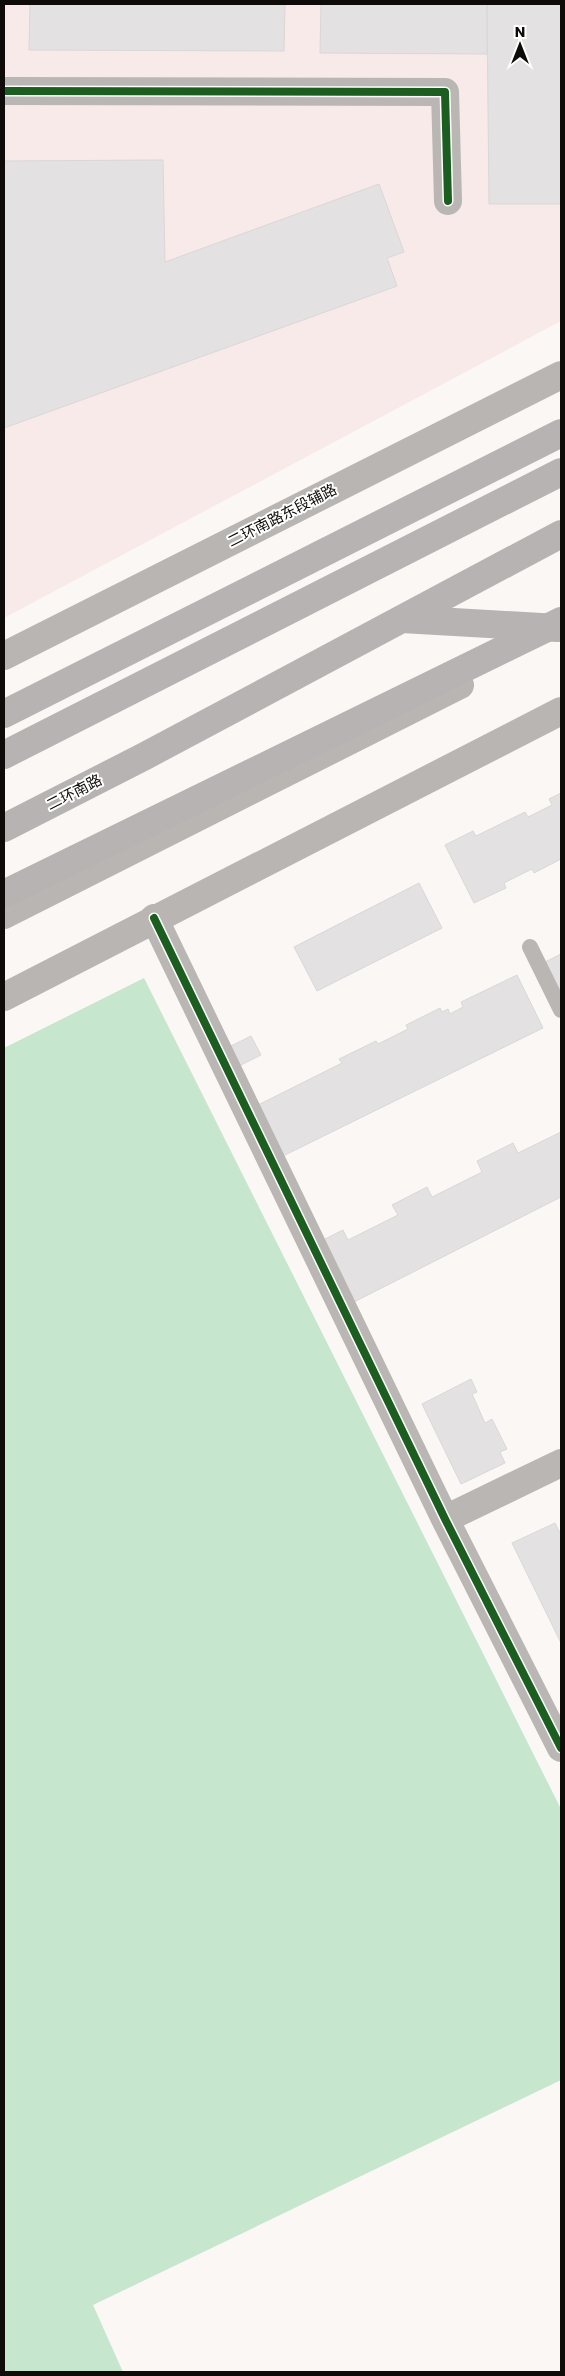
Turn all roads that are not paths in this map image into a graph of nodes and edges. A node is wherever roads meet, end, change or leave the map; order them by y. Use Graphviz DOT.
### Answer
graph roads {
  1 [pos="4,91"];
  2 [pos="448,201"];
  3 [pos="561,375"];
  4 [pos="561,433"];
  5 [pos="561,472"];
  6 [pos="561,534"];
  7 [pos="402,619"];
  8 [pos="561,621"];
  9 [pos="561,628"];
  10 [pos="561,634"];
  11 [pos="4,656"];
  12 [pos="561,711"];
  13 [pos="4,714"];
  14 [pos="4,755"];
  15 [pos="4,828"];
  16 [pos="4,894"];
  17 [pos="4,915"];
  18 [pos="154,918"];
  19 [pos="530,947"];
  20 [pos="4,997"];
  21 [pos="561,1010"];
  22 [pos="561,1463"];
  23 [pos="445,1519"];
  24 [pos="561,1748"];
  1 -- 2 [label="street"];
  3 -- 11 [label="main road, 二环南路东段辅路"];
  4 -- 13 [label="highway"];
  5 -- 14 [label="highway"];
  6 -- 7 [label="highway, 二环南路"];
  7 -- 9 [label="highway"];
  7 -- 15 [label="highway, 二环南路"];
  8 -- 16 [label="highway, bridge"];
  10 -- 17 [label="main road"];
  12 -- 18 [label="main road"];
  18 -- 20 [label="main road"];
  18 -- 23 [label="street"];
  19 -- 21 [label="lane"];
  22 -- 23 [label="street"];
  23 -- 24 [label="street"];
}
